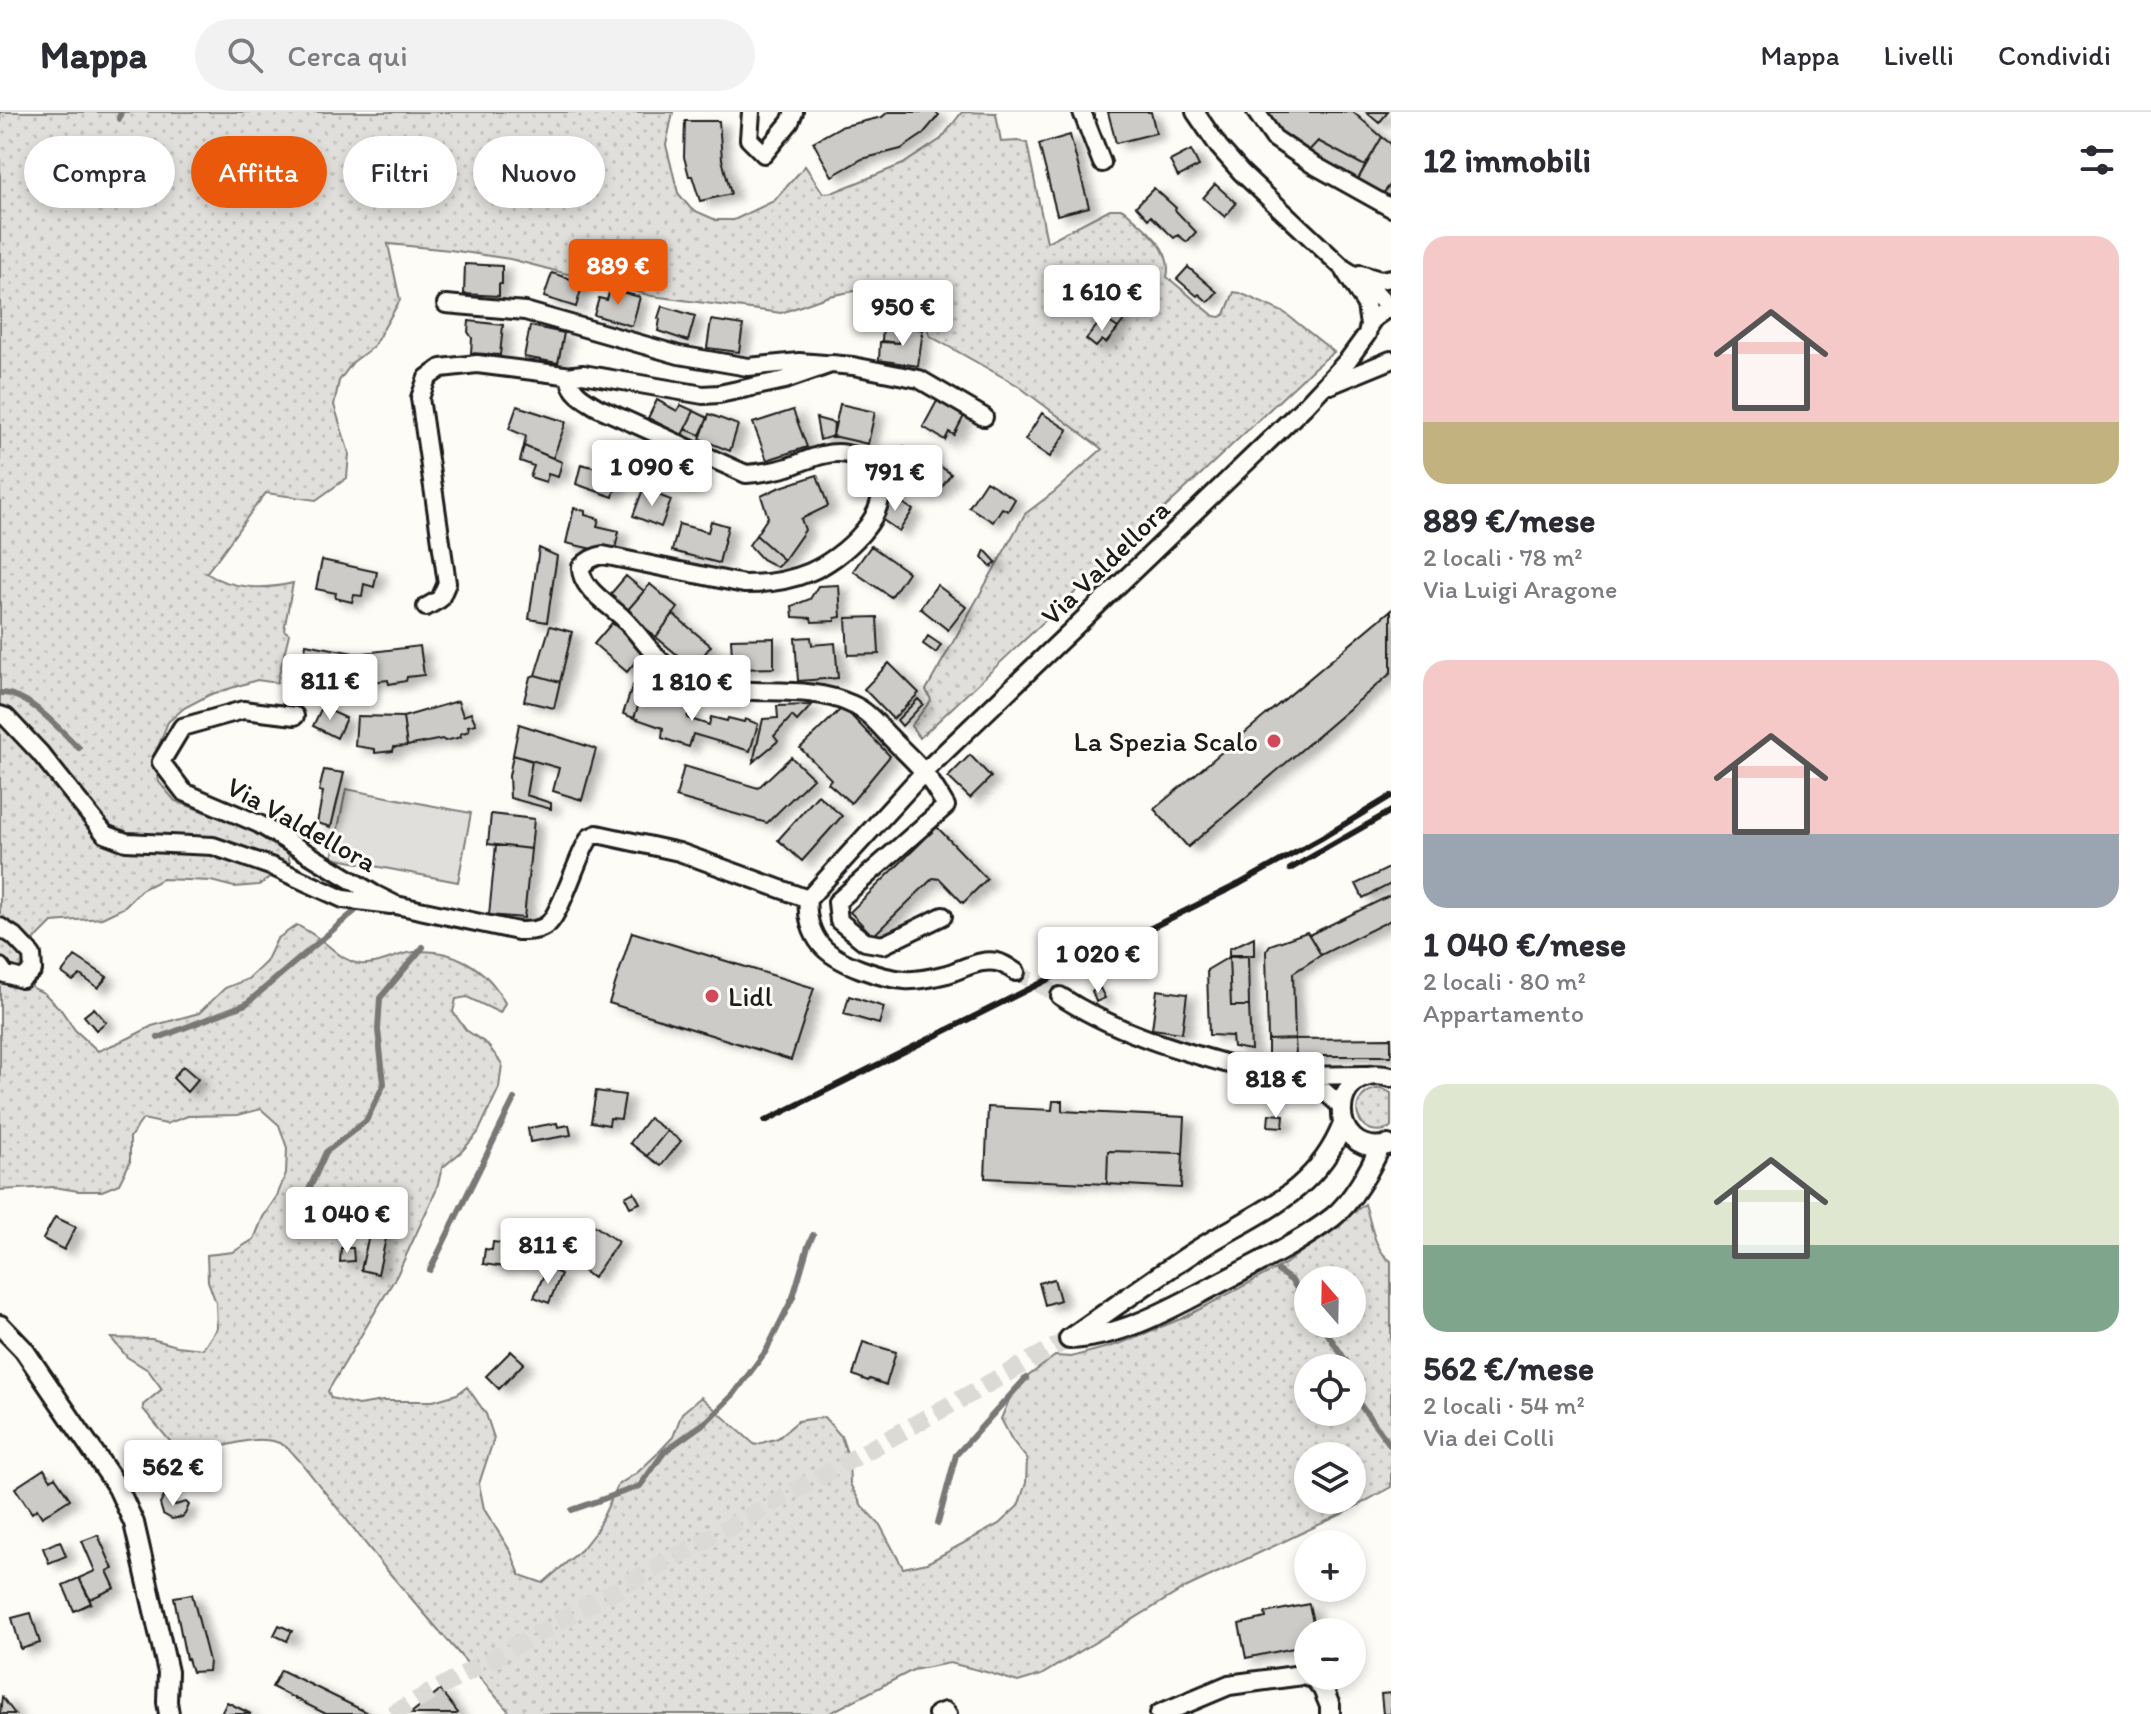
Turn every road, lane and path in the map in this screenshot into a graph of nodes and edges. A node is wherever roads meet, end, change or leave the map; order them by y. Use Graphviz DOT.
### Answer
graph roads {
  1 [pos="751,112"];
  2 [pos="809,112"];
  3 [pos="1082,112"];
  4 [pos="1256,112"];
  5 [pos="1202,114"];
  6 [pos="792,117"];
  7 [pos="1102,163"];
  8 [pos="1391,208"];
  9 [pos="1343,268"];
  10 [pos="1391,278"];
  11 [pos="446,304"];
  12 [pos="1390,307"];
  13 [pos="1368,330"];
  14 [pos="1389,360"];
  15 [pos="831,364"];
  16 [pos="572,376"];
  17 [pos="1321,389"];
  18 [pos="984,417"];
  19 [pos="426,607"];
  20 [pos="0,715"];
  21 [pos="295,716"];
  22 [pos="924,772"];
  23 [pos="808,899"];
  24 [pos="396,905"];
  25 [pos="943,916"];
  26 [pos="0,927"];
  27 [pos="0,967"];
  28 [pos="1016,972"];
  29 [pos="1060,996"];
  30 [pos="1368,1075"];
  31 [pos="1276,1076"];
  32 [pos="1391,1077"];
  33 [pos="1342,1115"];
  34 [pos="1386,1146"];
  35 [pos="0,1325"];
  36 [pos="169,1714"];
  37 [pos="937,1714"];
  38 [pos="948,1714"];
  39 [pos="1160,1714"];
  40 [pos="1330,1714"];
  1 -- 6 [label="street"];
  2 -- 6 [label="street"];
  3 -- 7 [label="street"];
  4 -- 8 [label="street"];
  5 -- 9 [label="street"];
  9 -- 10 [label="street"];
  9 -- 12 [label="street"];
  9 -- 13 [label="street"];
  11 -- 15 [label="street"];
  12 -- 13 [label="street, Via Valdellora"];
  13 -- 14 [label="street, Via Valdellora"];
  13 -- 17 [label="street, Via Valdellora"];
  14 -- 17 [label="street, Via Valdellora"];
  15 -- 16 [label="street"];
  15 -- 18 [label="street"];
  16 -- 19 [label="street"];
  16 -- 22 [label="street"];
  17 -- 22 [label="street, Via Valdellora"];
  20 -- 24 [label="street, Via Valdellora"];
  21 -- 24 [label="street, Via Valdellora"];
  22 -- 23 [label="street, Via Valdellora"];
  22 -- 25 [label="street"];
  23 -- 24 [label="street, Via Valdellora"];
  23 -- 28 [label="street"];
  26 -- 27 [label="street"];
  29 -- 31 [label="street"];
  30 -- 31 [label="street"];
  30 -- 32 [label="street"];
  30 -- 33 [label="street"];
  31 -- 33 [label="street"];
  33 -- 34 [label="street"];
  33 -- 34 [label="street"];
  35 -- 36 [label="street"];
  37 -- 38 [label="street"];
  39 -- 40 [label="street"];
}
